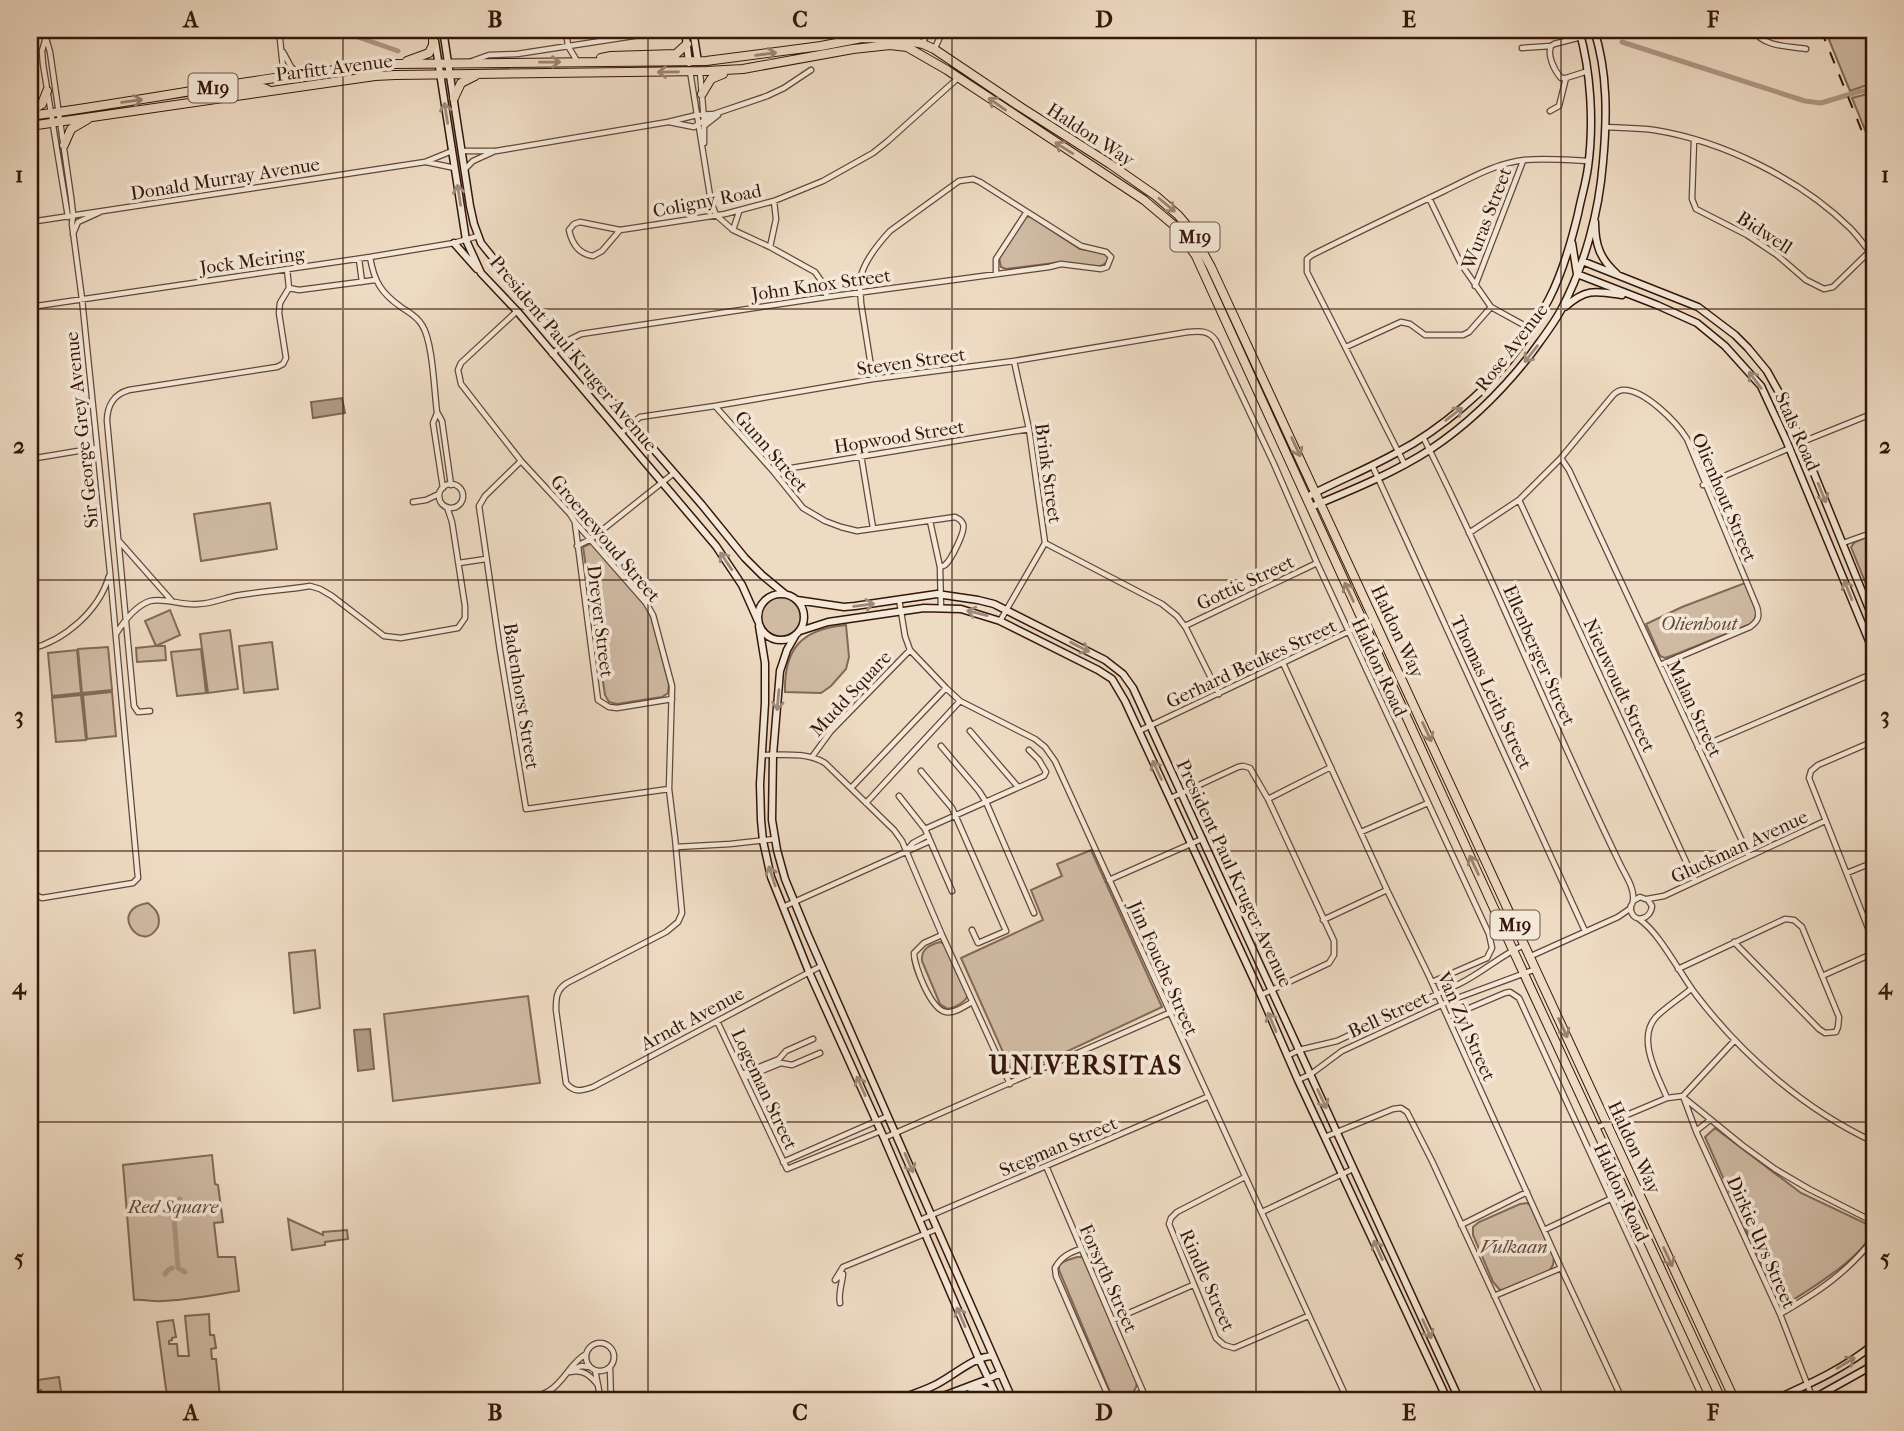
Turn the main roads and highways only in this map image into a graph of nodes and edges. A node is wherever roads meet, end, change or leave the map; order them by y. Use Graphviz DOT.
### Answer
graph roads {
  1 [pos="433,30"];
  2 [pos="903,30"];
  3 [pos="862,38"];
  4 [pos="687,44"];
  5 [pos="907,47"];
  6 [pos="928,48"];
  7 [pos="596,62"];
  8 [pos="394,64"];
  9 [pos="743,69"];
  10 [pos="947,70"];
  11 [pos="485,74"];
  12 [pos="284,77"];
  13 [pos="355,79"];
  14 [pos="219,87"];
  15 [pos="47,91"];
  16 [pos="270,91"];
  17 [pos="702,94"];
  18 [pos="454,98"];
  19 [pos="30,111"];
  20 [pos="30,116"];
  21 [pos="55,117"];
  22 [pos="91,117"];
  23 [pos="30,126"];
  24 [pos="64,145"];
  25 [pos="1098,156"];
  26 [pos="1093,167"];
  27 [pos="1150,192"];
  28 [pos="1143,200"];
  29 [pos="1197,248"];
  30 [pos="1253,368"];
  31 [pos="1283,420"];
  32 [pos="1274,424"];
  33 [pos="1344,553"];
  34 [pos="1334,557"];
  35 [pos="1411,698"];
  36 [pos="1400,702"];
  37 [pos="1438,756"];
  38 [pos="1427,761"];
  39 [pos="1465,814"];
  40 [pos="1454,820"];
  41 [pos="1498,887"];
  42 [pos="1486,892"];
  43 [pos="1554,1008"];
  44 [pos="1543,1013"];
  45 [pos="1584,1075"];
  46 [pos="1573,1080"];
  47 [pos="1643,1202"];
  48 [pos="1633,1207"];
  49 [pos="1678,1278"];
  50 [pos="1668,1282"];
  51 [pos="1702,1330"];
  52 [pos="1692,1335"];
  53 [pos="1722,1401"];
  54 [pos="1735,1401"];
  1 -- 8 [label="highway"];
  2 -- 3 [label="highway"];
  3 -- 6 [label="highway, Haldon Way / M19"];
  7 -- 3 [label="highway, Parfitt Avenue / M19, one-way"];
  4 -- 7 [label="highway"];
  5 -- 6 [label="highway"];
  5 -- 9 [label="highway, Haldon Way / M19"];
  5 -- 10 [label="highway, Haldon Way / M19"];
  6 -- 10 [label="highway"];
  6 -- 25 [label="highway, Haldon Way / M19"];
  8 -- 7 [label="highway, Parfitt Avenue / M19, one-way"];
  8 -- 12 [label="highway, Parfitt Avenue / M19"];
  9 -- 11 [label="highway, Parfitt Avenue / M19, one-way"];
  9 -- 17 [label="highway"];
  26 -- 10 [label="highway, Haldon Way / M19, one-way"];
  11 -- 13 [label="highway, Parfitt Avenue / M19"];
  11 -- 18 [label="highway"];
  12 -- 13 [label="highway"];
  12 -- 14 [label="highway, Parfitt Avenue / M19"];
  13 -- 16 [label="highway, Parfitt Avenue / M19"];
  14 -- 16 [label="highway"];
  21 -- 14 [label="highway, Parfitt Avenue / M19, one-way"];
  15 -- 19 [label="highway"];
  16 -- 22 [label="highway, Parfitt Avenue / M19"];
  20 -- 21 [label="highway, Parfitt Avenue / M19"];
  21 -- 22 [label="highway, Parfitt Avenue / M19"];
  21 -- 23 [label="highway, Parfitt Avenue / M19"];
  22 -- 24 [label="highway"];
  25 -- 26 [label="highway"];
  25 -- 27 [label="highway, Haldon Way / M19"];
  26 -- 28 [label="highway, Haldon Way / M19"];
  27 -- 28 [label="highway"];
  27 -- 29 [label="highway, Haldon Way / M19, one-way"];
  28 -- 29 [label="highway, Haldon Way / M19"];
  29 -- 30 [label="highway, Haldon Way / M19"];
  30 -- 31 [label="highway, Haldon Way / M19"];
  30 -- 32 [label="highway, Haldon Way / M19"];
  31 -- 32 [label="highway"];
  31 -- 33 [label="highway, Haldon Way / M19, one-way"];
  32 -- 34 [label="highway, Haldon Way / M19"];
  33 -- 34 [label="highway"];
  33 -- 35 [label="highway, Haldon Way / M19"];
  36 -- 34 [label="highway, Haldon Way / M19, one-way"];
  35 -- 36 [label="highway"];
  35 -- 37 [label="highway, Haldon Way / M19, one-way"];
  36 -- 38 [label="highway, Haldon Way / M19"];
  37 -- 38 [label="highway"];
  37 -- 39 [label="highway, Haldon Way / M19"];
  38 -- 40 [label="highway, Haldon Way / M19"];
  39 -- 40 [label="highway"];
  39 -- 41 [label="highway, Haldon Way / M19"];
  42 -- 40 [label="highway, Haldon Way / M19, one-way"];
  41 -- 42 [label="highway"];
  41 -- 43 [label="highway, Haldon Way / M19"];
  42 -- 44 [label="highway, Haldon Way / M19"];
  43 -- 44 [label="highway"];
  43 -- 45 [label="highway, Haldon Way / M19, one-way"];
  44 -- 46 [label="highway, Haldon Way / M19"];
  45 -- 46 [label="highway"];
  45 -- 47 [label="highway, Haldon Way / M19"];
  46 -- 48 [label="highway, Haldon Way / M19"];
  47 -- 48 [label="highway"];
  47 -- 49 [label="highway, Haldon Way / M19, one-way"];
  48 -- 50 [label="highway, Haldon Way / M19"];
  49 -- 50 [label="highway"];
  49 -- 51 [label="highway, Haldon Way / M19"];
  50 -- 52 [label="highway, Haldon Way / M19"];
  51 -- 52 [label="highway"];
  51 -- 54 [label="highway, Haldon Way / M19"];
  52 -- 53 [label="highway, Haldon Way / M19"];
}
